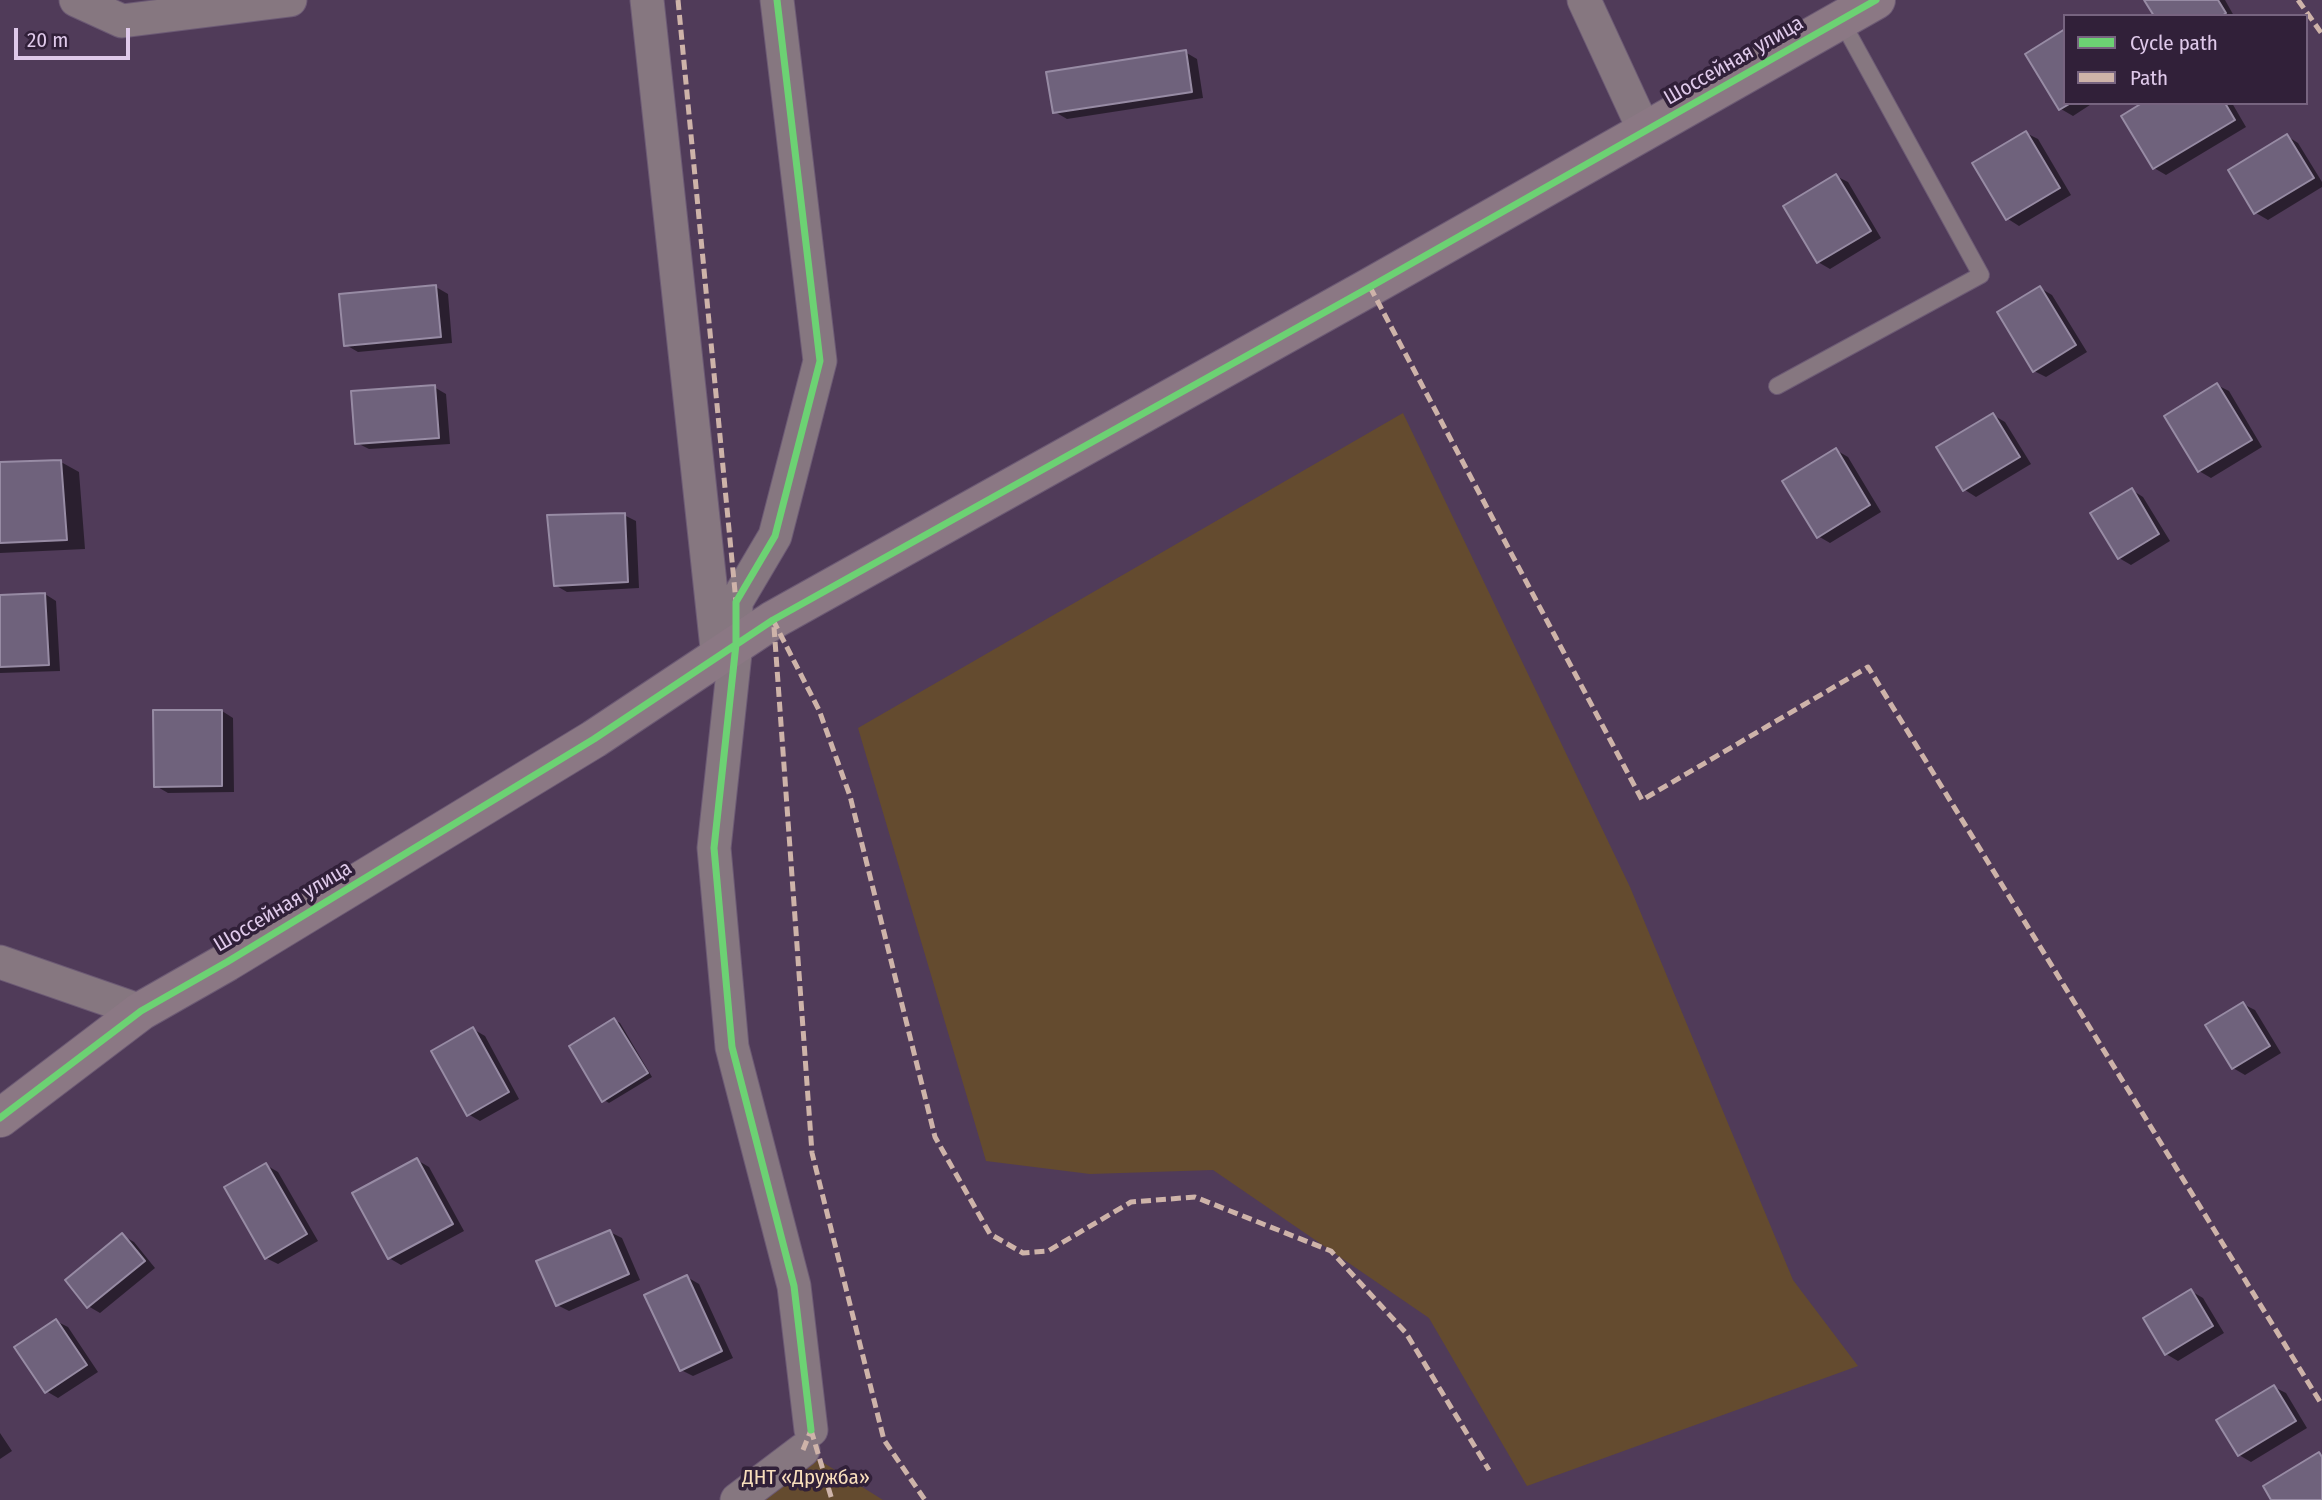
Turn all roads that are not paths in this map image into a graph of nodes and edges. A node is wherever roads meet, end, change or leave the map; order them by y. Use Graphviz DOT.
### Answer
graph roads {
  1 [pos="76,0"];
  2 [pos="290,0"];
  3 [pos="647,0"];
  4 [pos="777,0"];
  5 [pos="1584,0"];
  6 [pos="1876,0"];
  7 [pos="1841,20"];
  8 [pos="1645,132"];
  9 [pos="1777,386"];
  10 [pos="727,650"];
  11 [pos="0,962"];
  12 [pos="141,1011"];
  13 [pos="0,1118"];
  14 [pos="737,1500"];
  1 -- 2 [label="street"];
  3 -- 10 [label="street"];
  4 -- 10 [label="street"];
  5 -- 8 [label="street"];
  6 -- 7 [label="street, Шоссейная улица"];
  7 -- 8 [label="street, Шоссейная улица"];
  7 -- 9 [label="lane"];
  8 -- 10 [label="street, Шоссейная улица"];
  10 -- 12 [label="street, Шоссейная улица"];
  10 -- 14 [label="street"];
  11 -- 12 [label="street"];
  12 -- 13 [label="street, Шоссейная улица"];
}
